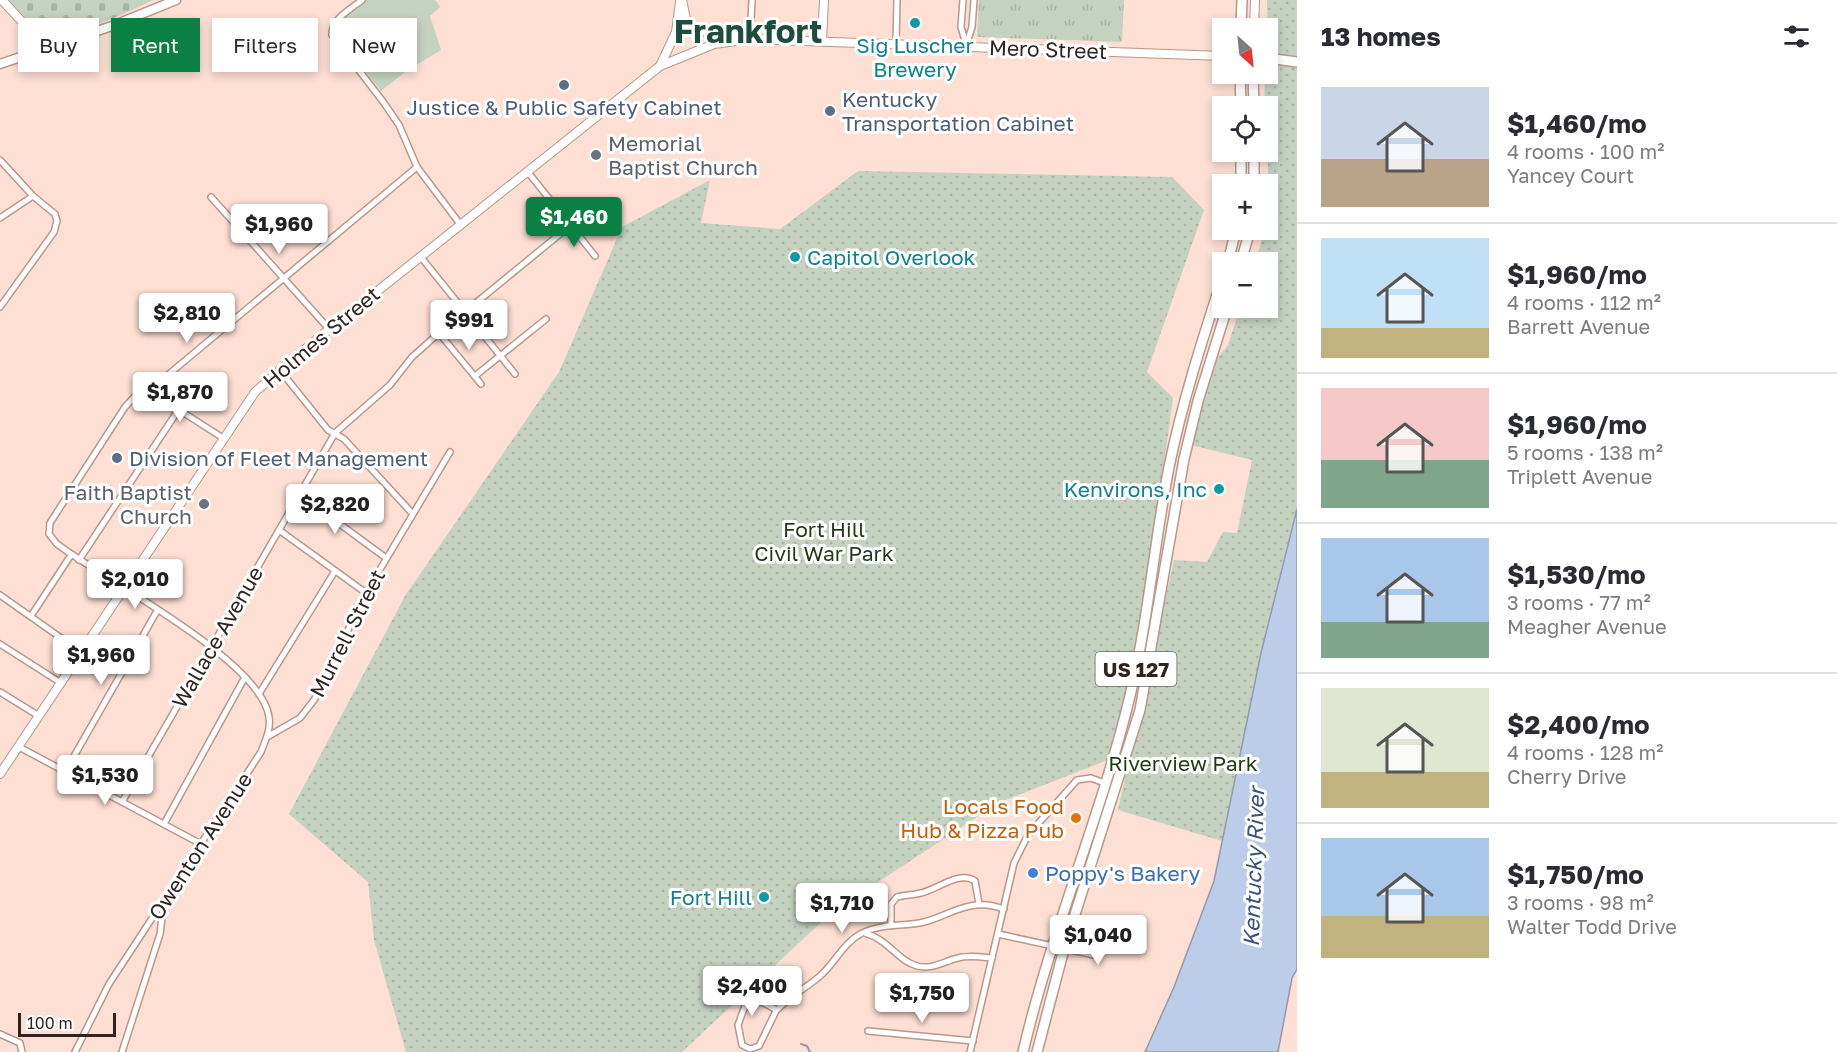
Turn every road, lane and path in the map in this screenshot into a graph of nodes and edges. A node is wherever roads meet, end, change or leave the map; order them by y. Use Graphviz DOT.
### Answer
graph roads {
  1 [pos="2,0"];
  2 [pos="176,0"];
  3 [pos="362,0"];
  4 [pos="681,0"];
  5 [pos="752,0"];
  6 [pos="824,0"];
  7 [pos="897,0"];
  8 [pos="963,0"];
  9 [pos="974,0"];
  10 [pos="1242,0"];
  11 [pos="1255,0"];
  12 [pos="19,18"];
  13 [pos="1241,18"];
  14 [pos="1254,18"];
  15 [pos="99,29"];
  16 [pos="750,39"];
  17 [pos="822,41"];
  18 [pos="896,43"];
  19 [pos="966,46"];
  20 [pos="695,50"];
  21 [pos="1212,56"];
  22 [pos="18,58"];
  23 [pos="1278,59"];
  24 [pos="1294,61"];
  25 [pos="0,64"];
  26 [pos="660,66"];
  27 [pos="0,160"];
  28 [pos="417,167"];
  29 [pos="526,171"];
  30 [pos="33,196"];
  31 [pos="211,197"];
  32 [pos="0,218"];
  33 [pos="460,224"];
  34 [pos="571,225"];
  35 [pos="420,256"];
  36 [pos="595,256"];
  37 [pos="284,277"];
  38 [pos="0,307"];
  39 [pos="465,312"];
  40 [pos="1212,313"];
  41 [pos="1224,318"];
  42 [pos="546,319"];
  43 [pos="329,329"];
  44 [pos="439,333"];
  45 [pos="500,356"];
  46 [pos="279,369"];
  47 [pos="515,374"];
  48 [pos="475,376"];
  49 [pos="481,384"];
  50 [pos="148,390"];
  51 [pos="179,409"];
  52 [pos="335,433"];
  53 [pos="223,438"];
  54 [pos="450,452"];
  55 [pos="299,494"];
  56 [pos="411,512"];
  57 [pos="279,530"];
  58 [pos="71,555"];
  59 [pos="386,558"];
  60 [pos="80,560"];
  61 [pos="336,571"];
  62 [pos="123,588"];
  63 [pos="366,593"];
  64 [pos="0,595"];
  65 [pos="157,611"];
  66 [pos="31,616"];
  67 [pos="0,644"];
  68 [pos="211,648"];
  69 [pos="81,652"];
  70 [pos="245,677"];
  71 [pos="61,683"];
  72 [pos="0,692"];
  73 [pos="259,694"];
  74 [pos="39,716"];
  75 [pos="267,737"];
  76 [pos="19,747"];
  77 [pos="65,772"];
  78 [pos="0,774"];
  79 [pos="1104,783"];
  80 [pos="1117,788"];
  81 [pos="122,802"];
  82 [pos="164,824"];
  83 [pos="201,844"];
  84 [pos="165,900"];
  85 [pos="979,904"];
  86 [pos="1004,909"];
  87 [pos="891,924"];
  88 [pos="879,928"];
  89 [pos="1105,930"];
  90 [pos="862,933"];
  91 [pos="998,934"];
  92 [pos="877,937"];
  93 [pos="1051,947"];
  94 [pos="1064,949"];
  95 [pos="992,958"];
  96 [pos="777,1010"];
  97 [pos="868,1031"];
  98 [pos="0,1034"];
  99 [pos="973,1041"];
  100 [pos="22,1049"];
  101 [pos="75,1052"];
  102 [pos="122,1052"];
  103 [pos="970,1052"];
  104 [pos="1023,1052"];
  105 [pos="1037,1052"];
  1 -- 12 [label="main road"];
  2 -- 15 [label="main road"];
  3 -- 28 [label="street"];
  4 -- 16 [label="main road"];
  4 -- 26 [label="main road"];
  5 -- 16 [label="street"];
  6 -- 17 [label="main road"];
  7 -- 18 [label="street"];
  8 -- 19 [label="street"];
  9 -- 19 [label="street"];
  10 -- 13 [label="highway"];
  11 -- 14 [label="main road"];
  16 -- 17 [label="main road, Mero Street"];
  16 -- 20 [label="main road, Mero Street"];
  17 -- 18 [label="main road, Mero Street"];
  18 -- 19 [label="main road, Mero Street"];
  19 -- 21 [label="main road, Mero Street"];
  20 -- 26 [label="main road, Holmes Street"];
  22 -- 25 [label="main road"];
  23 -- 24 [label="highway"];
  26 -- 29 [label="main road, Holmes Street"];
  27 -- 30 [label="street"];
  28 -- 33 [label="street"];
  28 -- 37 [label="street"];
  29 -- 33 [label="main road, Holmes Street"];
  29 -- 34 [label="street"];
  30 -- 32 [label="street"];
  30 -- 38 [label="street"];
  31 -- 37 [label="street"];
  33 -- 35 [label="main road, Holmes Street"];
  34 -- 36 [label="street"];
  34 -- 39 [label="street, Wallace Avenue"];
  35 -- 39 [label="street"];
  35 -- 43 [label="main road, Holmes Street"];
  37 -- 43 [label="street"];
  37 -- 50 [label="street"];
  39 -- 44 [label="street, Wallace Avenue"];
  39 -- 45 [label="street"];
  40 -- 79 [label="highway, US 127"];
  41 -- 80 [label="highway, US 127"];
  42 -- 45 [label="street"];
  43 -- 46 [label="main road, Holmes Street"];
  44 -- 48 [label="street"];
  44 -- 52 [label="street, Wallace Avenue"];
  45 -- 47 [label="street"];
  45 -- 48 [label="street"];
  46 -- 52 [label="street"];
  46 -- 53 [label="main road, Holmes Street"];
  48 -- 49 [label="street"];
  50 -- 51 [label="street"];
  50 -- 58 [label="street"];
  51 -- 53 [label="street"];
  51 -- 60 [label="street"];
  52 -- 55 [label="street, Wallace Avenue"];
  52 -- 56 [label="street"];
  53 -- 62 [label="main road, Holmes Street"];
  54 -- 56 [label="street, Murrell Street"];
  55 -- 57 [label="street, Wallace Avenue"];
  55 -- 59 [label="street"];
  56 -- 59 [label="street, Murrell Street"];
  57 -- 61 [label="street"];
  57 -- 68 [label="street, Wallace Avenue"];
  58 -- 60 [label="street"];
  58 -- 66 [label="street"];
  59 -- 63 [label="street, Murrell Street"];
  60 -- 62 [label="street"];
  61 -- 63 [label="street"];
  61 -- 73 [label="street"];
  62 -- 65 [label="street"];
  62 -- 69 [label="main road, Holmes Street"];
  63 -- 75 [label="street, Murrell Street"];
  64 -- 66 [label="street"];
  65 -- 68 [label="street"];
  65 -- 77 [label="street"];
  66 -- 69 [label="street"];
  67 -- 71 [label="street"];
  68 -- 70 [label="street"];
  68 -- 81 [label="street, Wallace Avenue"];
  69 -- 71 [label="main road, Holmes Street"];
  70 -- 73 [label="street"];
  70 -- 82 [label="street"];
  71 -- 74 [label="main road, Holmes Street"];
  72 -- 74 [label="street"];
  73 -- 75 [label="street"];
  74 -- 76 [label="main road, Holmes Street"];
  75 -- 83 [label="street, Owenton Avenue"];
  76 -- 77 [label="street"];
  76 -- 78 [label="main road, Holmes Street"];
  77 -- 81 [label="street"];
  79 -- 80 [label="street"];
  79 -- 86 [label="street"];
  79 -- 93 [label="highway, US 127"];
  80 -- 94 [label="highway, US 127"];
  81 -- 82 [label="street"];
  82 -- 83 [label="street"];
  83 -- 84 [label="street, Owenton Avenue"];
  84 -- 101 [label="street, Owenton Avenue"];
  84 -- 102 [label="street"];
  85 -- 86 [label="street"];
  85 -- 87 [label="street"];
  85 -- 87 [label="street"];
  86 -- 91 [label="street"];
  87 -- 88 [label="street"];
  88 -- 90 [label="street"];
  88 -- 92 [label="street"];
  89 -- 94 [label="street"];
  90 -- 92 [label="street"];
  90 -- 96 [label="street"];
  91 -- 93 [label="street"];
  91 -- 95 [label="street"];
  92 -- 95 [label="street"];
  93 -- 94 [label="street"];
  93 -- 104 [label="highway, US 127"];
  94 -- 105 [label="highway, US 127"];
  95 -- 99 [label="street"];
  96 -- 96 [label="street"];
  97 -- 99 [label="street"];
  98 -- 100 [label="street"];
  99 -- 103 [label="street"];
}
